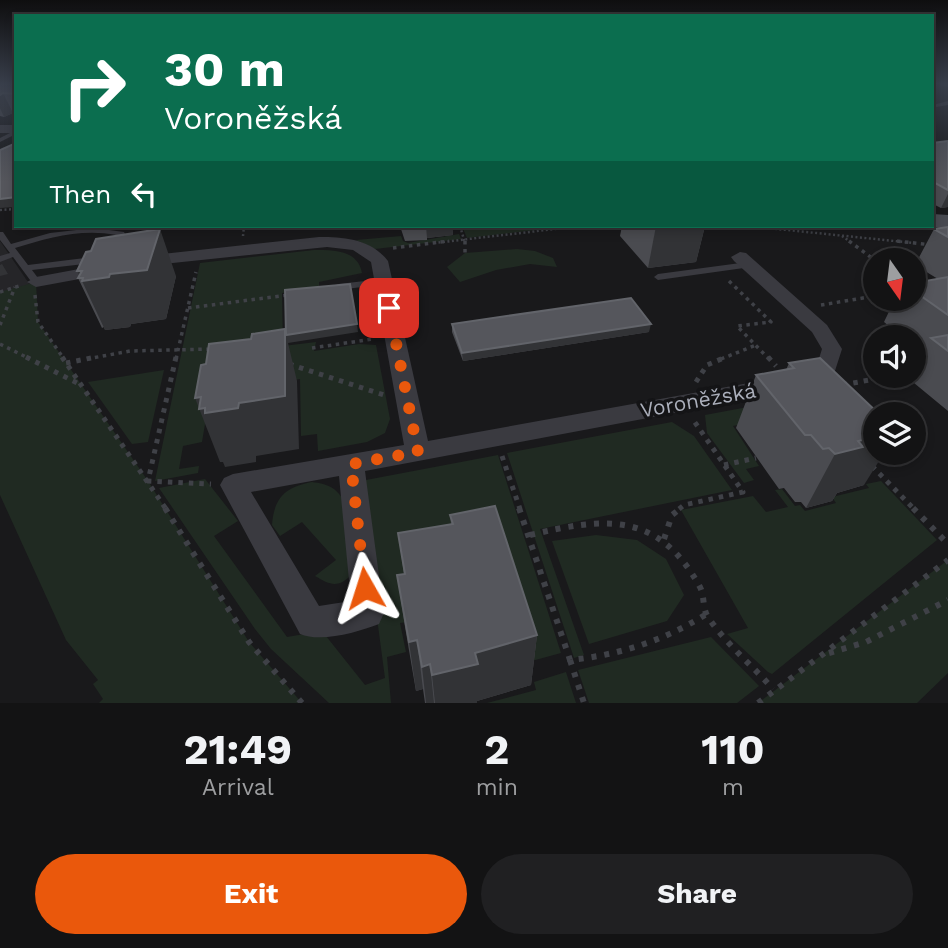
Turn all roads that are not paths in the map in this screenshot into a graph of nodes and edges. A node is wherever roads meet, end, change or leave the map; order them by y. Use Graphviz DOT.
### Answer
graph roads {
  1 [pos="0,234"];
  2 [pos="148,238"];
  3 [pos="12,250"];
  4 [pos="0,259"];
  5 [pos="744,261"];
  6 [pos="141,262"];
  7 [pos="31,275"];
  8 [pos="658,277"];
  9 [pos="383,282"];
  10 [pos="309,291"];
  11 [pos="418,452"];
  12 [pos="351,464"];
  1 -- 3 [label="lane"];
  2 -- 6 [label="street"];
  3 -- 4 [label="lane"];
  3 -- 7 [label="lane"];
  3 -- 7 [label="lane"];
  5 -- 8 [label="lane"];
  5 -- 11 [label="street, Voroněžská"];
  6 -- 7 [label="street"];
  6 -- 9 [label="street"];
  9 -- 10 [label="lane"];
  9 -- 11 [label="street"];
  11 -- 12 [label="street, Voroněžská"];
  12 -- 12 [label="street, Voroněžská"];
}
